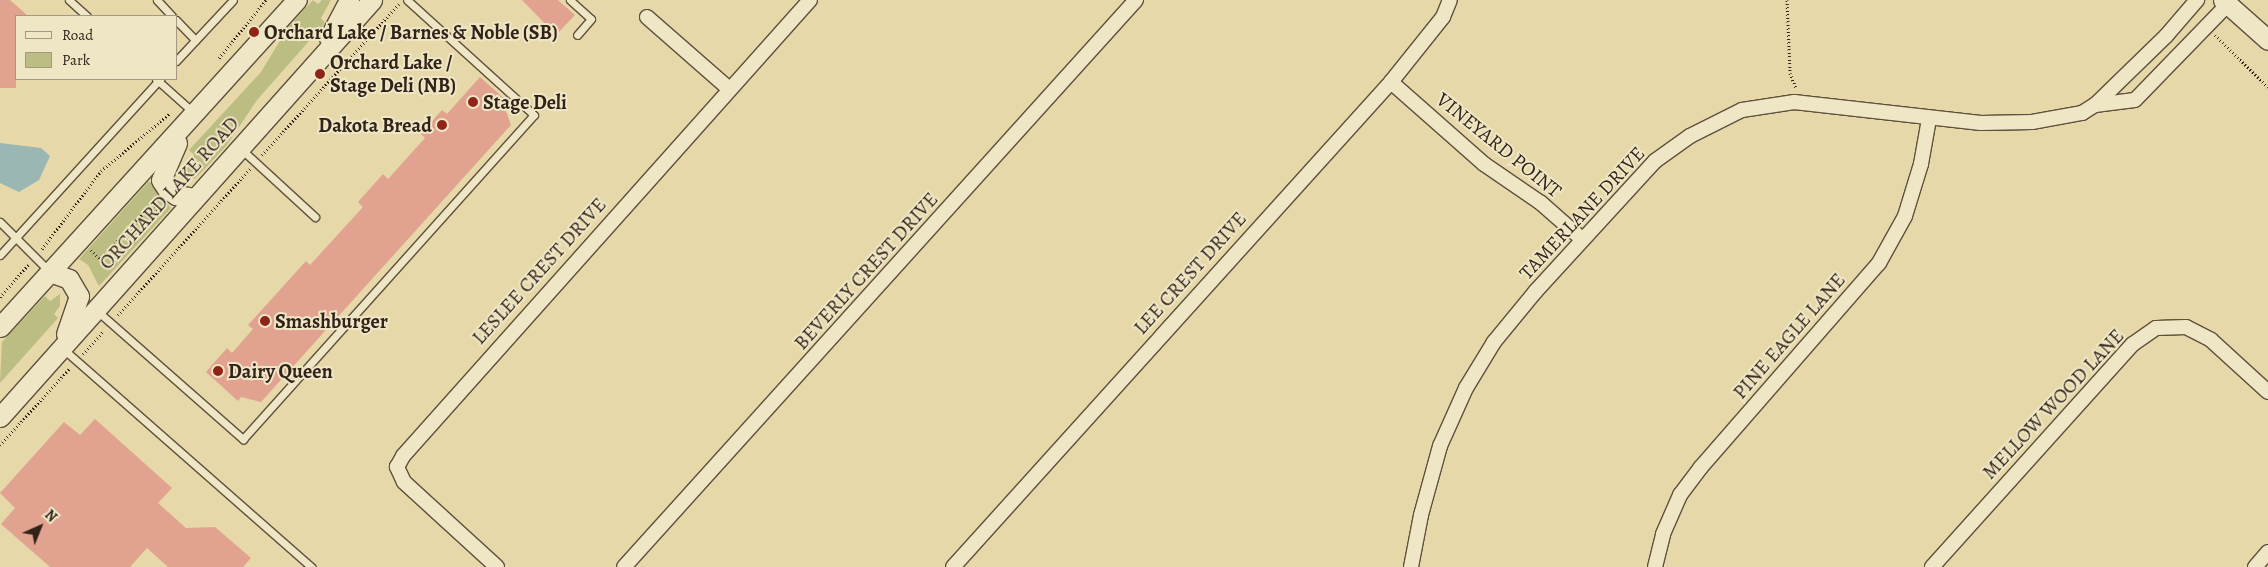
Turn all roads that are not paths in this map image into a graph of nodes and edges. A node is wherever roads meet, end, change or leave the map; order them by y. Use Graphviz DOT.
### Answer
graph roads {
  1 [pos="69,0"];
  2 [pos="157,0"];
  3 [pos="233,0"];
  4 [pos="297,0"];
  5 [pos="350,0"];
  6 [pos="372,0"];
  7 [pos="407,0"];
  8 [pos="570,0"];
  9 [pos="810,0"];
  10 [pos="1136,0"];
  11 [pos="1450,0"];
  12 [pos="2197,0"];
  13 [pos="2225,2"];
  14 [pos="86,15"];
  15 [pos="171,15"];
  16 [pos="647,17"];
  17 [pos="178,22"];
  18 [pos="576,35"];
  19 [pos="195,40"];
  20 [pos="2268,40"];
  21 [pos="178,59"];
  22 [pos="314,65"];
  23 [pos="157,80"];
  24 [pos="159,80"];
  25 [pos="1391,82"];
  26 [pos="728,88"];
  27 [pos="2095,106"];
  28 [pos="188,108"];
  29 [pos="1929,119"];
  30 [pos="239,148"];
  31 [pos="194,198"];
  32 [pos="315,217"];
  33 [pos="0,222"];
  34 [pos="16,236"];
  35 [pos="1582,238"];
  36 [pos="0,254"];
  37 [pos="50,272"];
  38 [pos="94,309"];
  39 [pos="0,327"];
  40 [pos="61,347"];
  41 [pos="2268,392"];
  42 [pos="0,417"];
  43 [pos="2268,552"];
  44 [pos="311,567"];
  45 [pos="497,567"];
  46 [pos="624,567"];
  47 [pos="952,567"];
  48 [pos="1411,567"];
  49 [pos="1655,567"];
  50 [pos="1932,567"];
  51 [pos="2255,567"];
  1 -- 14 [label="lane"];
  2 -- 15 [label="lane"];
  3 -- 19 [label="lane"];
  4 -- 28 [label="main road, ORCHARD LAKE ROAD"];
  5 -- 22 [label="main road"];
  6 -- 22 [label="main road, ORCHARD LAKE ROAD"];
  7 -- 38 [label="lane"];
  8 -- 18 [label="lane"];
  9 -- 26 [label="street, LESLEE CREST DRIVE"];
  10 -- 46 [label="street, BEVERLY CREST DRIVE"];
  11 -- 25 [label="street, LEE CREST DRIVE"];
  12 -- 27 [label="street, TAMERLANE DRIVE"];
  13 -- 20 [label="main road"];
  13 -- 27 [label="street, TAMERLANE DRIVE"];
  16 -- 26 [label="street"];
  17 -- 19 [label="lane"];
  19 -- 21 [label="lane"];
  22 -- 30 [label="main road, ORCHARD LAKE ROAD"];
  23 -- 34 [label="lane"];
  24 -- 28 [label="lane"];
  25 -- 35 [label="street, VINEYARD POINT"];
  25 -- 47 [label="street, LEE CREST DRIVE"];
  26 -- 45 [label="street, LESLEE CREST DRIVE"];
  27 -- 29 [label="street, TAMERLANE DRIVE"];
  28 -- 31 [label="main road"];
  28 -- 37 [label="main road, ORCHARD LAKE ROAD"];
  29 -- 35 [label="street, TAMERLANE DRIVE"];
  29 -- 49 [label="street, PINE EAGLE LANE"];
  30 -- 31 [label="main road, ORCHARD LAKE ROAD"];
  30 -- 32 [label="lane"];
  31 -- 38 [label="main road, ORCHARD LAKE ROAD"];
  33 -- 34 [label="lane"];
  34 -- 36 [label="lane"];
  34 -- 37 [label="lane"];
  35 -- 48 [label="street, TAMERLANE DRIVE"];
  37 -- 39 [label="main road, ORCHARD LAKE ROAD"];
  37 -- 40 [label="main road"];
  38 -- 40 [label="main road, ORCHARD LAKE ROAD"];
  40 -- 42 [label="main road, ORCHARD LAKE ROAD"];
  40 -- 44 [label="lane"];
  41 -- 50 [label="street, MELLOW WOOD LANE"];
  43 -- 51 [label="street"];
}
